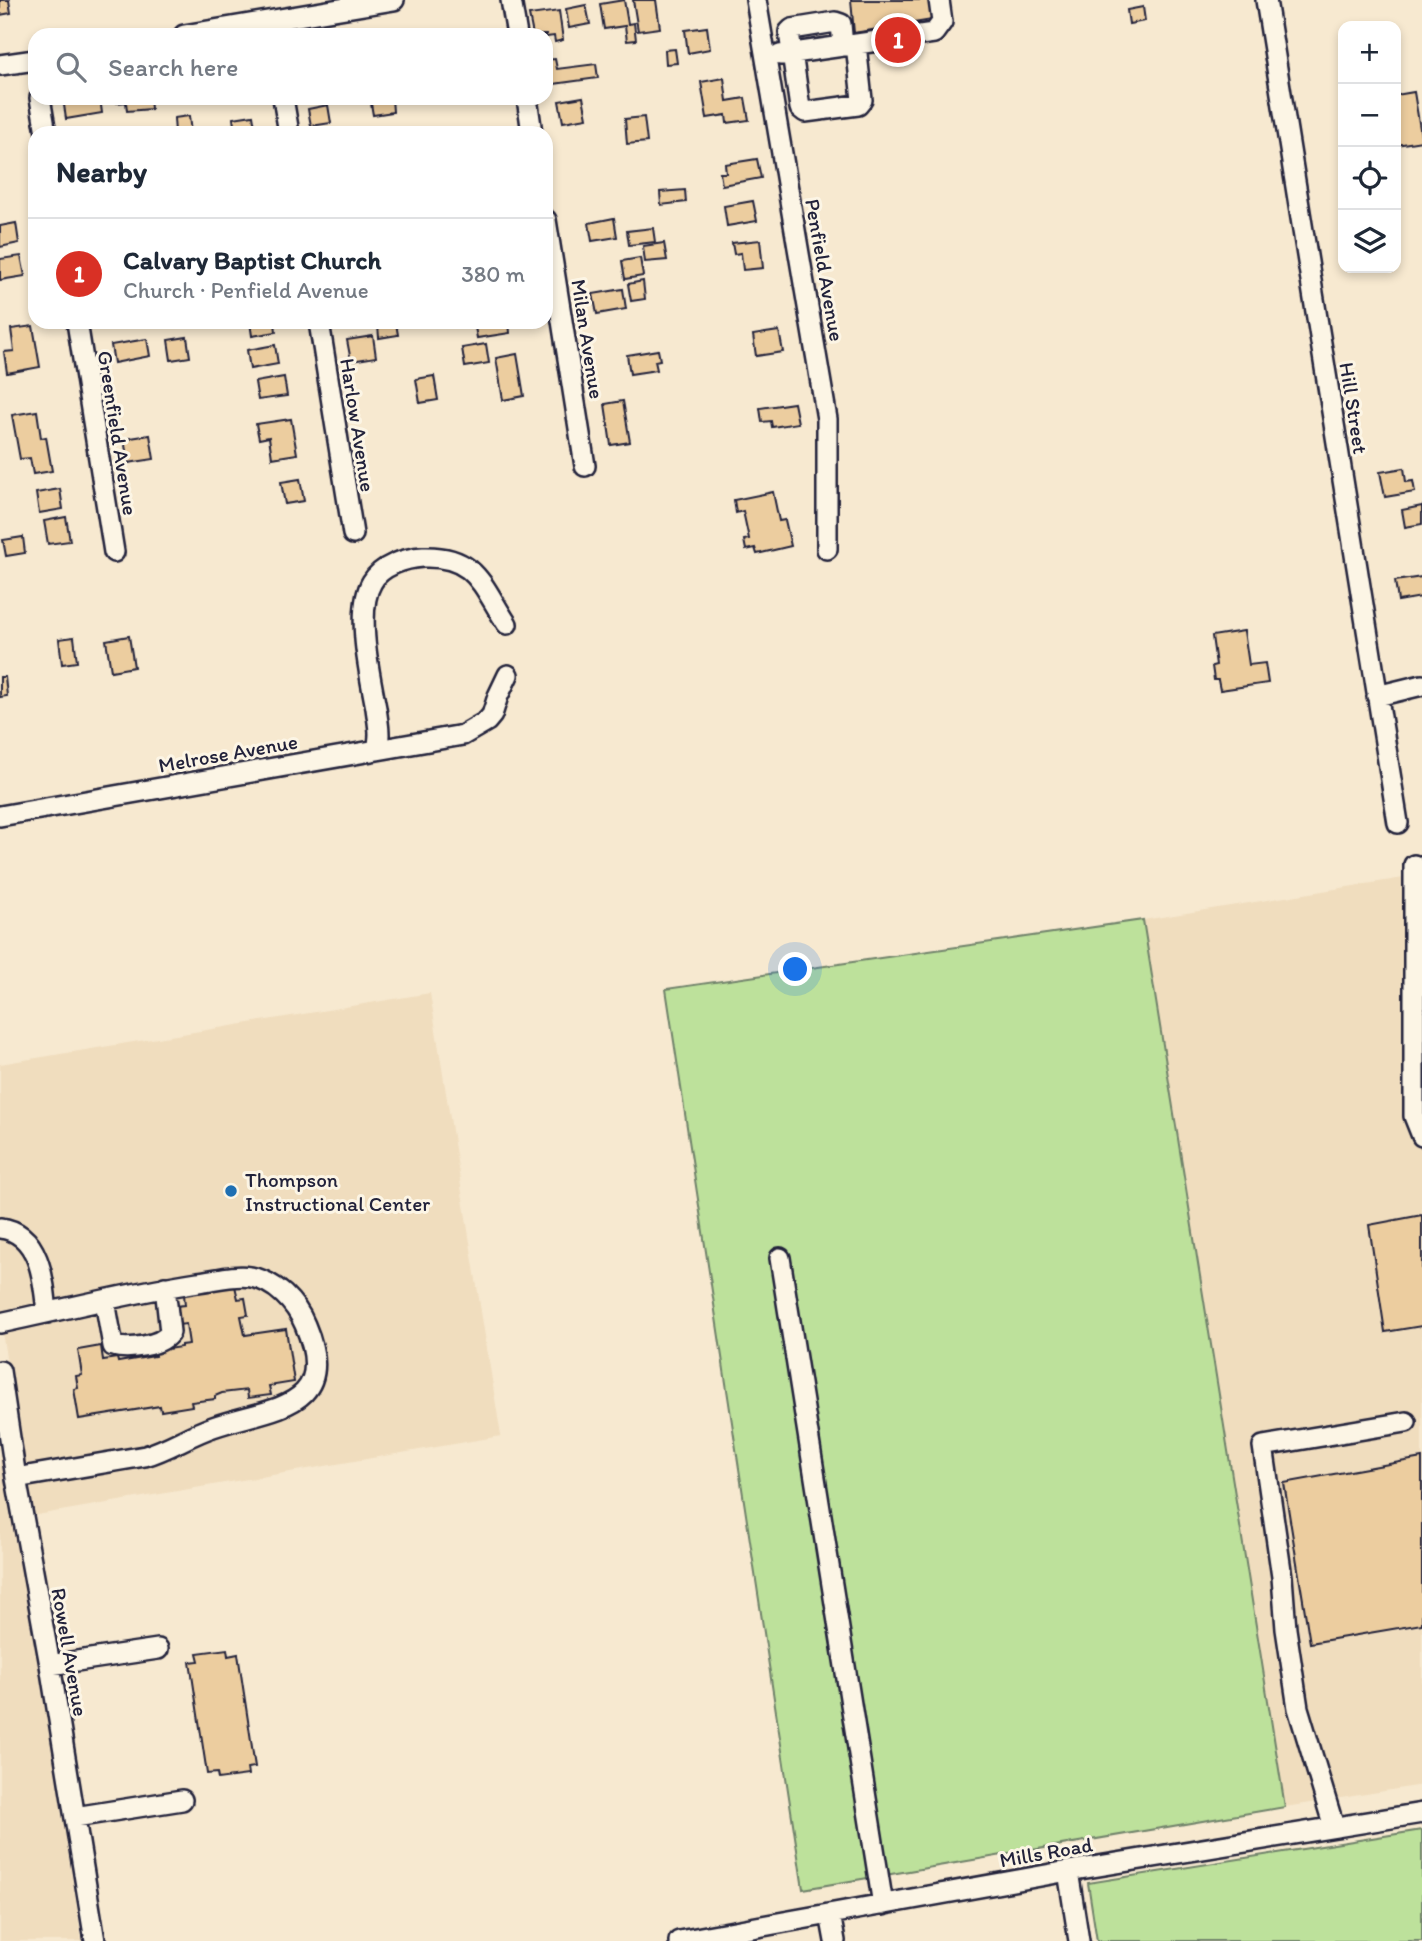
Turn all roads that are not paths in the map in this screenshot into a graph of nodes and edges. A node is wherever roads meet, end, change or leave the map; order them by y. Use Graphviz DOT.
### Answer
graph roads {
  1 [pos="394,0"];
  2 [pos="511,0"];
  3 [pos="756,0"];
  4 [pos="939,0"];
  5 [pos="1266,0"];
  6 [pos="327,6"];
  7 [pos="272,28"];
  8 [pos="515,28"];
  9 [pos="850,45"];
  10 [pos="792,54"];
  11 [pos="766,57"];
  12 [pos="28,63"];
  13 [pos="0,65"];
  14 [pos="41,105"];
  15 [pos="284,105"];
  16 [pos="528,105"];
  17 [pos="45,126"];
  18 [pos="288,126"];
  19 [pos="531,126"];
  20 [pos="553,264"];
  21 [pos="78,329"];
  22 [pos="320,329"];
  23 [pos="585,466"];
  24 [pos="353,534"];
  25 [pos="827,549"];
  26 [pos="114,552"];
  27 [pos="508,624"];
  28 [pos="508,675"];
  29 [pos="1422,685"];
  30 [pos="1377,696"];
  31 [pos="377,750"];
  32 [pos="0,817"];
  33 [pos="1398,823"];
  34 [pos="1414,865"];
  35 [pos="1419,887"];
  36 [pos="1422,1136"];
  37 [pos="0,1228"];
  38 [pos="780,1258"];
  39 [pos="165,1287"];
  40 [pos="106,1301"];
  41 [pos="47,1313"];
  42 [pos="0,1323"];
  43 [pos="0,1371"];
  44 [pos="1406,1422"];
  45 [pos="16,1478"];
  46 [pos="158,1649"];
  47 [pos="50,1665"];
  48 [pos="182,1800"];
  49 [pos="1422,1813"];
  50 [pos="75,1817"];
  51 [pos="1334,1828"];
  52 [pos="1068,1871"];
  53 [pos="883,1905"];
  54 [pos="830,1914"];
  55 [pos="95,1941"];
  56 [pos="679,1941"];
  57 [pos="835,1941"];
  58 [pos="1079,1941"];
  1 -- 6 [label="street"];
  2 -- 8 [label="street"];
  3 -- 11 [label="street, Penfield Avenue"];
  4 -- 9 [label="street"];
  5 -- 30 [label="street, Hill Street"];
  6 -- 7 [label="street"];
  9 -- 10 [label="street"];
  9 -- 10 [label="street"];
  10 -- 11 [label="street"];
  11 -- 25 [label="street, Penfield Avenue"];
  12 -- 13 [label="street"];
  14 -- 17 [label="street"];
  15 -- 18 [label="street"];
  16 -- 19 [label="street"];
  20 -- 23 [label="street, Milan Avenue"];
  21 -- 26 [label="street, Greenfield Avenue"];
  22 -- 24 [label="street, Harlow Avenue"];
  27 -- 31 [label="street"];
  28 -- 31 [label="street, Melrose Avenue"];
  29 -- 30 [label="street"];
  30 -- 33 [label="street, Hill Street"];
  31 -- 32 [label="street, Melrose Avenue"];
  34 -- 35 [label="street"];
  35 -- 36 [label="street"];
  37 -- 41 [label="street"];
  38 -- 53 [label="street"];
  39 -- 40 [label="street"];
  39 -- 40 [label="street"];
  39 -- 45 [label="street"];
  40 -- 41 [label="street"];
  41 -- 42 [label="street"];
  43 -- 45 [label="street, Rowell Avenue"];
  44 -- 51 [label="street"];
  45 -- 47 [label="street, Rowell Avenue"];
  46 -- 47 [label="street"];
  47 -- 50 [label="street, Rowell Avenue"];
  48 -- 50 [label="street"];
  49 -- 51 [label="street, Mills Road"];
  50 -- 55 [label="street, Rowell Avenue"];
  51 -- 52 [label="street, Mills Road"];
  52 -- 53 [label="street, Mills Road"];
  52 -- 58 [label="street"];
  53 -- 54 [label="street, Mills Road"];
  54 -- 56 [label="street, Mills Road"];
  54 -- 57 [label="street"];
}
